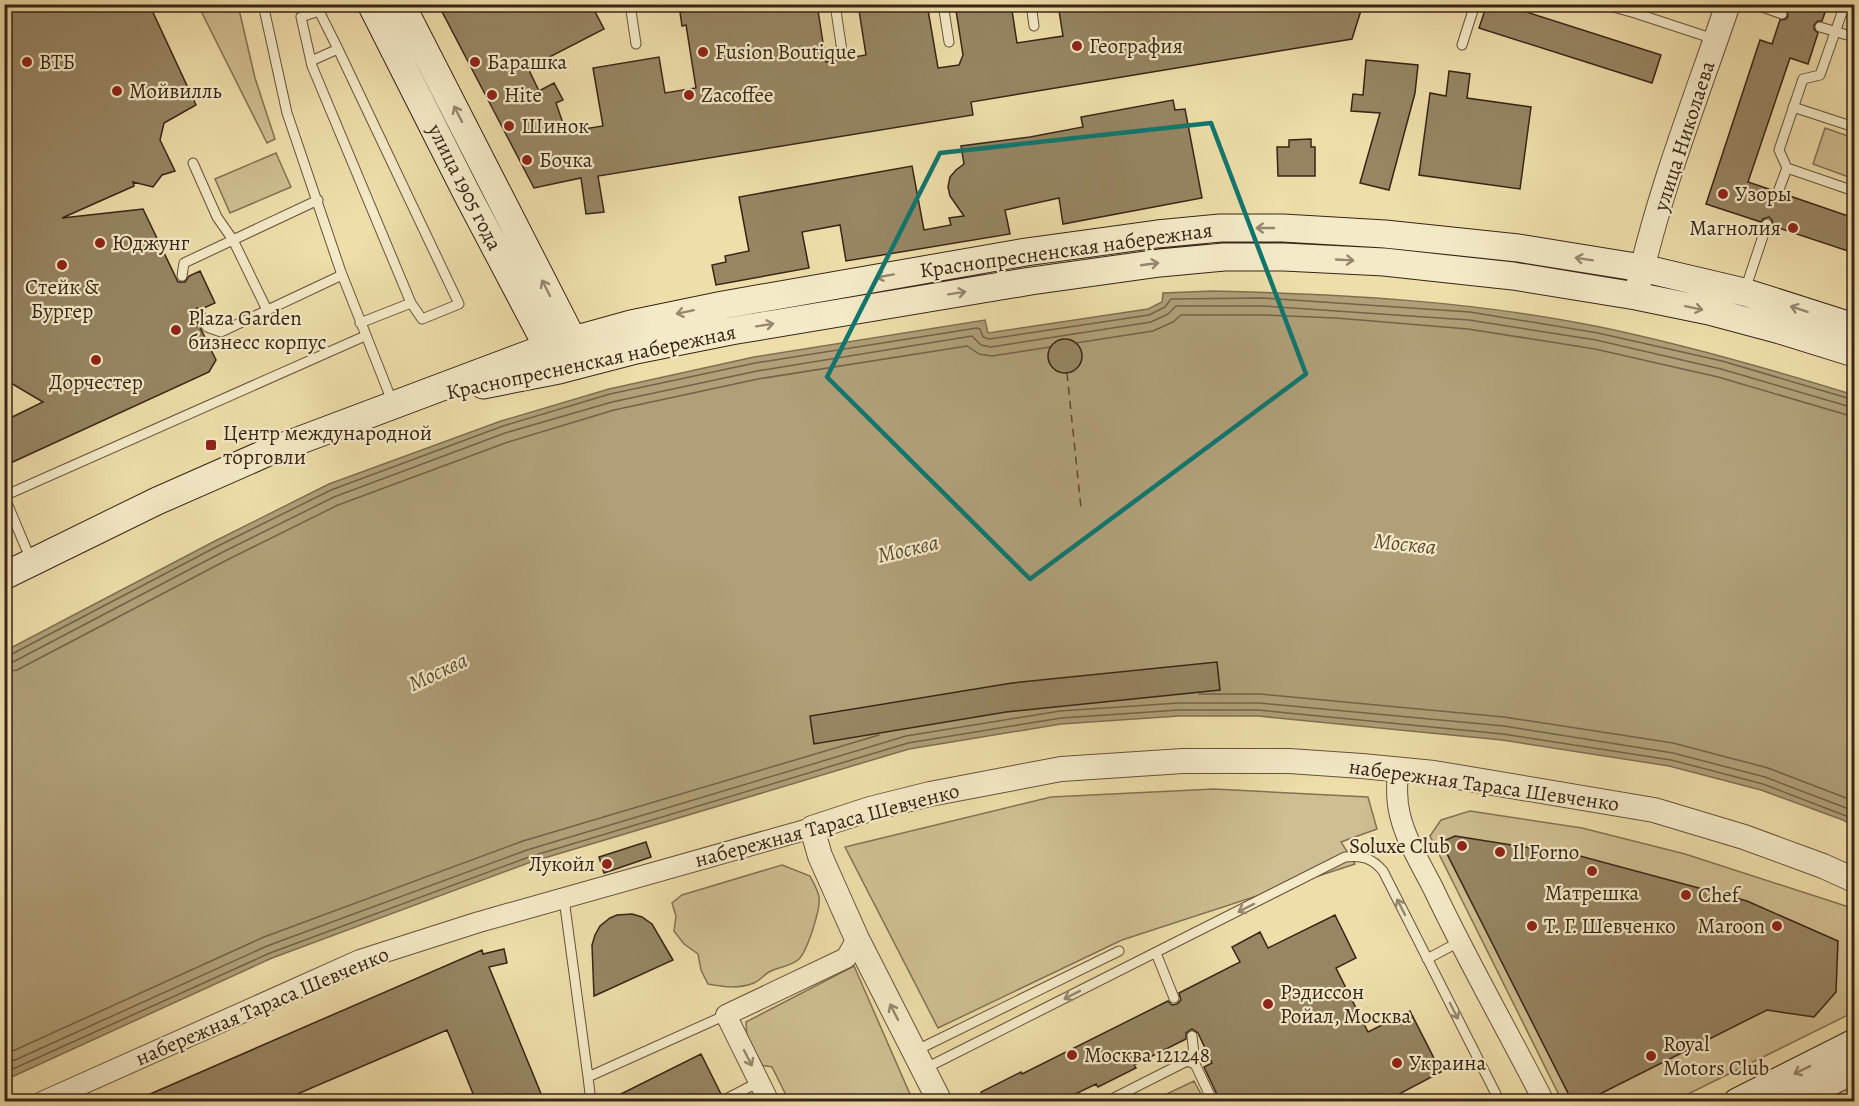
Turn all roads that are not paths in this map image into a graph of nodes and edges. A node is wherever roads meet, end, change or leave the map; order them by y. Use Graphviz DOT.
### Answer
graph roads {
  1 [pos="263,4"];
  2 [pos="371,4"];
  3 [pos="401,4"];
  4 [pos="630,4"];
  5 [pos="835,4"];
  6 [pos="943,4"];
  7 [pos="1031,4"];
  8 [pos="1475,4"];
  9 [pos="1602,4"];
  10 [pos="1728,4"];
  11 [pos="1754,4"];
  12 [pos="1845,4"];
  13 [pos="1636,9"];
  14 [pos="1782,14"];
  15 [pos="1034,26"];
  16 [pos="1820,27"];
  17 [pos="1835,31"];
  18 [pos="1854,37"];
  19 [pos="1716,40"];
  20 [pos="949,42"];
  21 [pos="636,44"];
  22 [pos="1462,45"];
  23 [pos="338,49"];
  24 [pos="842,51"];
  25 [pos="311,61"];
  26 [pos="1793,107"];
  27 [pos="1854,128"];
  28 [pos="193,162"];
  29 [pos="1786,168"];
  30 [pos="1854,191"];
  31 [pos="1778,192"];
  32 [pos="318,200"];
  33 [pos="1767,224"];
  34 [pos="233,240"];
  35 [pos="1642,268"];
  36 [pos="342,275"];
  37 [pos="182,276"];
  38 [pos="1744,292"];
  39 [pos="1636,296"];
  40 [pos="411,303"];
  41 [pos="267,310"];
  42 [pos="200,314"];
  43 [pos="360,323"];
  44 [pos="1854,327"];
  45 [pos="365,336"];
  46 [pos="1854,353"];
  47 [pos="566,355"];
  48 [pos="393,404"];
  49 [pos="4,496"];
  50 [pos="32,562"];
  51 [pos="4,576"];
  52 [pos="1398,769"];
  53 [pos="812,828"];
  54 [pos="1854,879"];
  55 [pos="564,899"];
  56 [pos="857,939"];
  57 [pos="1459,942"];
  58 [pos="1119,951"];
  59 [pos="1156,953"];
  60 [pos="1427,959"];
  61 [pos="1174,998"];
  62 [pos="726,1015"];
  63 [pos="1192,1036"];
  64 [pos="1854,1044"];
  65 [pos="920,1060"];
  66 [pos="1195,1064"];
  67 [pos="1854,1070"];
  68 [pos="588,1077"];
  69 [pos="759,1082"];
  70 [pos="724,1100"];
  71 [pos="42,1101"];
  72 [pos="591,1101"];
  73 [pos="769,1101"];
  74 [pos="940,1101"];
  75 [pos="1106,1101"];
  76 [pos="1213,1101"];
  77 [pos="1500,1101"];
  78 [pos="1544,1101"];
  79 [pos="1737,1101"];
  80 [pos="1790,1101"];
  1 -- 32 [label="lane"];
  2 -- 47 [label="main road, улица 1905 года"];
  47 -- 3 [label="main road, улица 1905 года, one-way"];
  4 -- 21 [label="lane"];
  5 -- 24 [label="lane"];
  6 -- 20 [label="lane"];
  7 -- 15 [label="lane"];
  8 -- 22 [label="lane"];
  9 -- 13 [label="lane"];
  10 -- 19 [label="street, улица Николаева"];
  11 -- 14 [label="lane"];
  12 -- 17 [label="lane"];
  13 -- 19 [label="lane"];
  16 -- 17 [label="lane"];
  17 -- 18 [label="lane"];
  17 -- 26 [label="lane"];
  19 -- 35 [label="street, улица Николаева"];
  23 -- 25 [label="lane"];
  23 -- 25 [label="lane"];
  23 -- 40 [label="lane"];
  25 -- 40 [label="lane"];
  26 -- 27 [label="lane"];
  26 -- 29 [label="lane"];
  28 -- 34 [label="lane"];
  29 -- 30 [label="lane"];
  29 -- 31 [label="lane"];
  32 -- 34 [label="lane"];
  32 -- 36 [label="lane"];
  33 -- 38 [label="lane"];
  34 -- 37 [label="lane"];
  34 -- 41 [label="lane"];
  35 -- 38 [label="main road, Краснопресненская набережная"];
  35 -- 39 [label="street, улица Николаева"];
  35 -- 47 [label="main road, Краснопресненская набережная, one-way"];
  36 -- 41 [label="lane"];
  36 -- 43 [label="lane"];
  44 -- 38 [label="main road, Краснопресненская набережная, one-way"];
  39 -- 46 [label="main road, Краснопресненская набережная, one-way"];
  47 -- 39 [label="main road, Краснопресненская набережная, one-way"];
  40 -- 43 [label="lane"];
  41 -- 42 [label="lane"];
  43 -- 45 [label="lane"];
  45 -- 48 [label="lane"];
  45 -- 49 [label="lane"];
  47 -- 48 [label="main road, Краснопресненская набережная"];
  48 -- 50 [label="main road, Краснопресненская набережная"];
  49 -- 50 [label="lane"];
  50 -- 51 [label="main road, Краснопресненская набережная"];
  52 -- 53 [label="street, набережная Тараса Шевченко"];
  52 -- 54 [label="street, набережная Тараса Шевченко"];
  52 -- 57 [label="street"];
  53 -- 55 [label="street, набережная Тараса Шевченко"];
  53 -- 56 [label="street"];
  55 -- 68 [label="lane"];
  55 -- 71 [label="street, набережная Тараса Шевченко"];
  56 -- 62 [label="street"];
  65 -- 56 [label="street, one-way"];
  57 -- 60 [label="lane"];
  57 -- 78 [label="street"];
  58 -- 65 [label="lane"];
  60 -- 59 [label="lane, one-way"];
  59 -- 61 [label="lane"];
  59 -- 65 [label="lane, one-way"];
  60 -- 77 [label="lane, one-way"];
  62 -- 68 [label="lane"];
  62 -- 69 [label="street, one-way"];
  63 -- 66 [label="lane"];
  64 -- 79 [label="main road, one-way"];
  65 -- 74 [label="street"];
  66 -- 75 [label="lane"];
  66 -- 76 [label="lane"];
  67 -- 80 [label="main road"];
  68 -- 72 [label="lane"];
  69 -- 70 [label="lane"];
  69 -- 73 [label="street"];
}
